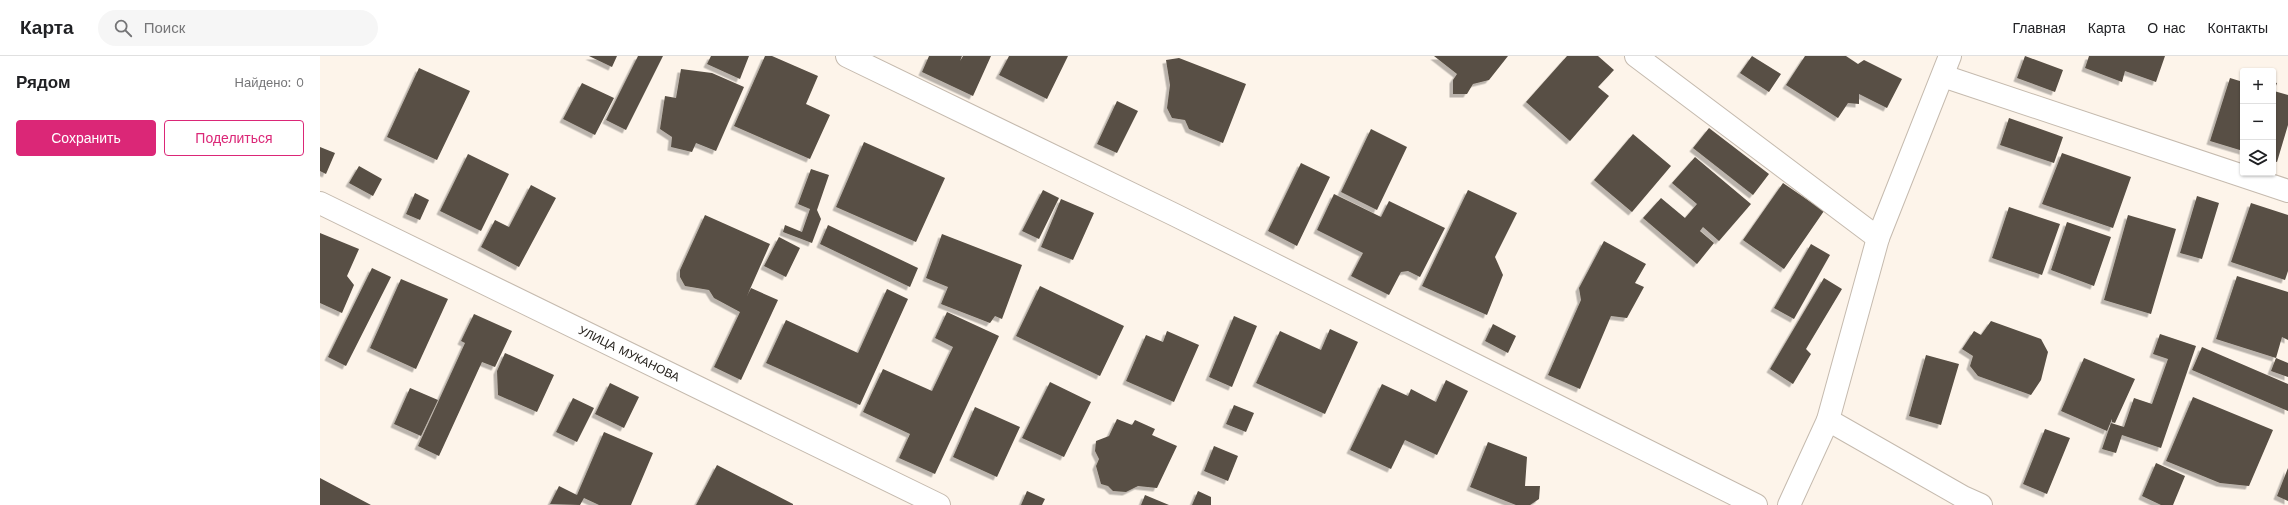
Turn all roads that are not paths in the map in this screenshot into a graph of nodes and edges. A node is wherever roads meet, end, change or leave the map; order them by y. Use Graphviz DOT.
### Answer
graph roads {
  1 [pos="847,56"];
  2 [pos="1636,56"];
  3 [pos="1946,66"];
  4 [pos="2288,191"];
  5 [pos="320,203"];
  6 [pos="1878,238"];
  7 [pos="1828,420"];
  8 [pos="939,505"];
  9 [pos="1756,505"];
  10 [pos="1789,505"];
  11 [pos="1981,505"];
  1 -- 9 [label="street"];
  2 -- 6 [label="street"];
  3 -- 4 [label="street"];
  3 -- 6 [label="street"];
  5 -- 8 [label="street, УЛИЦА МУКАНОВА"];
  6 -- 7 [label="street"];
  7 -- 10 [label="street"];
  7 -- 11 [label="street"];
}
